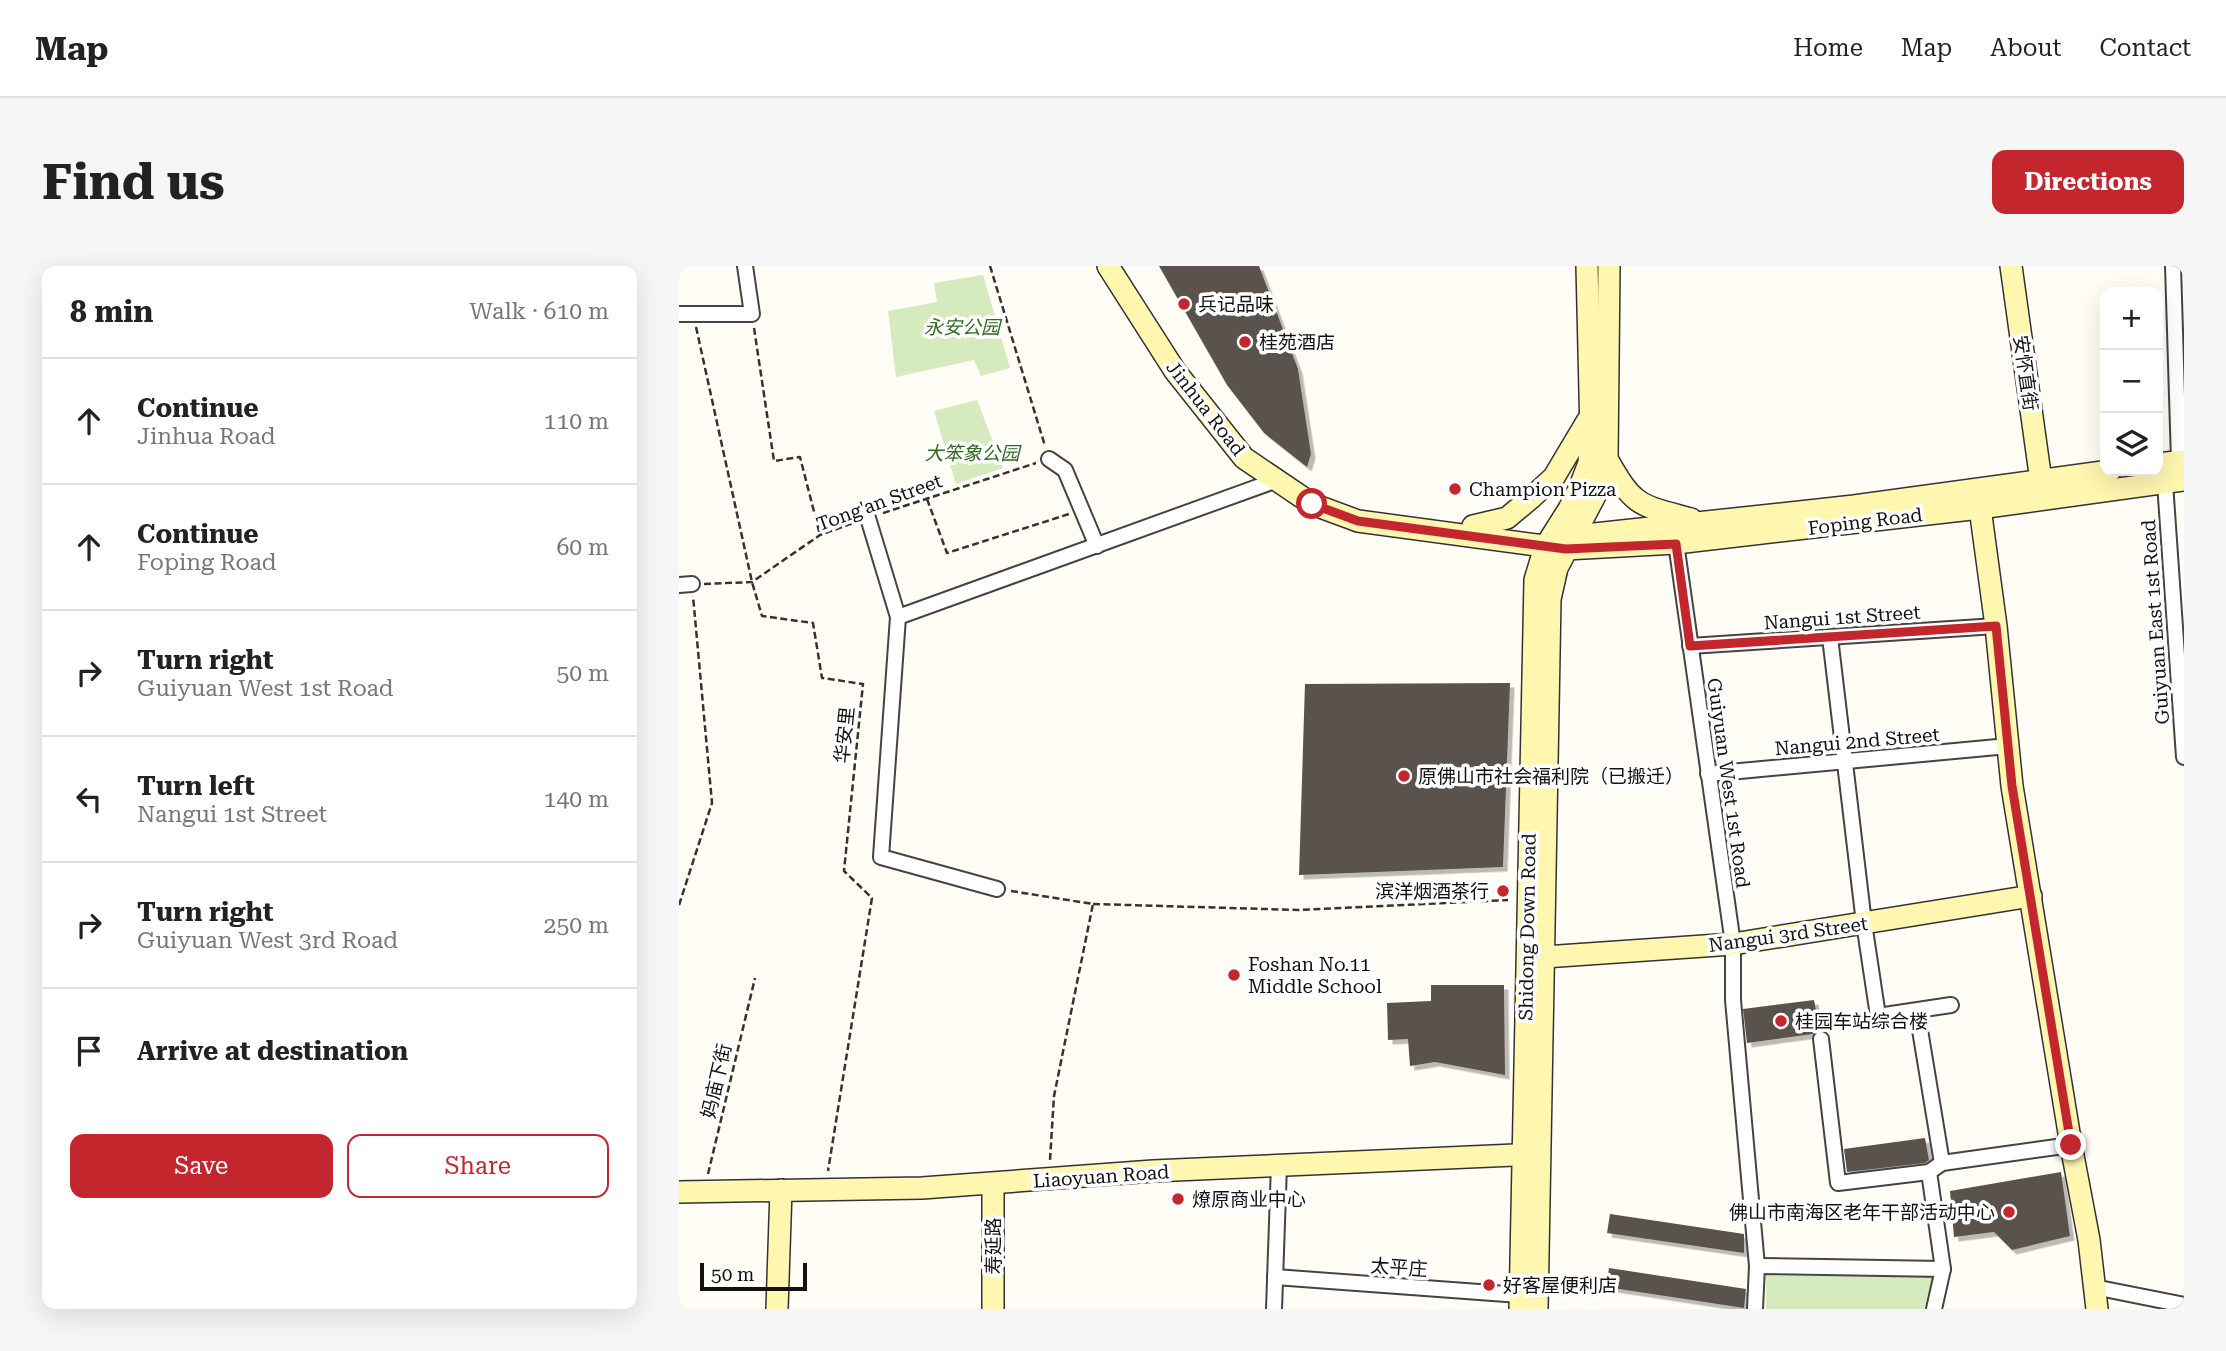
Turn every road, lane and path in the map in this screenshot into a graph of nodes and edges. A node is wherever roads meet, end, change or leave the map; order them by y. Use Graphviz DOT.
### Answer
graph roads {
  1 [pos="745,266"];
  2 [pos="990,266"];
  3 [pos="1108,266"];
  4 [pos="1122,266"];
  5 [pos="1587,266"];
  6 [pos="1609,266"];
  7 [pos="2011,266"];
  8 [pos="2173,266"];
  9 [pos="686,314"];
  10 [pos="752,314"];
  11 [pos="1589,418"];
  12 [pos="1607,458"];
  13 [pos="1049,459"];
  14 [pos="2174,470"];
  15 [pos="2100,472"];
  16 [pos="1277,480"];
  17 [pos="2041,481"];
  18 [pos="927,499"];
  19 [pos="1980,508"];
  20 [pos="1082,510"];
  21 [pos="868,518"];
  22 [pos="1703,522"];
  23 [pos="1473,526"];
  24 [pos="820,536"];
  25 [pos="1559,542"];
  26 [pos="1676,544"];
  27 [pos="1097,546"];
  28 [pos="752,582"];
  29 [pos="686,584"];
  30 [pos="898,617"];
  31 [pos="1996,626"];
  32 [pos="1830,637"];
  33 [pos="1690,646"];
  34 [pos="2008,746"];
  35 [pos="2184,757"];
  36 [pos="1845,761"];
  37 [pos="1708,774"];
  38 [pos="997,889"];
  39 [pos="2031,897"];
  40 [pos="1508,900"];
  41 [pos="1093,904"];
  42 [pos="679,905"];
  43 [pos="1864,923"];
  44 [pos="1733,944"];
  45 [pos="1544,957"];
  46 [pos="755,978"];
  47 [pos="1951,1005"];
  48 [pos="1920,1030"];
  49 [pos="1821,1039"];
  50 [pos="2071,1145"];
  51 [pos="1532,1154"];
  52 [pos="1942,1164"];
  53 [pos="1279,1165"];
  54 [pos="1929,1171"];
  55 [pos="1048,1179"];
  56 [pos="993,1184"];
  57 [pos="825,1189"];
  58 [pos="782,1190"];
  59 [pos="704,1191"];
  60 [pos="679,1192"];
  61 [pos="1757,1266"];
  62 [pos="1943,1269"];
  63 [pos="1275,1277"];
  64 [pos="2094,1287"];
  65 [pos="1520,1302"];
  66 [pos="2184,1305"];
  67 [pos="777,1309"];
  68 [pos="993,1309"];
  69 [pos="1274,1309"];
  70 [pos="1537,1309"];
  71 [pos="1755,1309"];
  72 [pos="1934,1309"];
  73 [pos="2097,1309"];
  1 -- 10 [label="street"];
  2 -- 13 [label="path"];
  3 -- 16 [label="main road, Jinhua Road"];
  4 -- 23 [label="main road, Jinhua Road"];
  5 -- 11 [label="main road"];
  6 -- 12 [label="main road"];
  7 -- 17 [label="main road, 安怀直街"];
  8 -- 14 [label="street, Guiyuan East 1st Road"];
  9 -- 10 [label="street"];
  9 -- 28 [label="path, 华安里"];
  10 -- 24 [label="path"];
  11 -- 23 [label="main road"];
  11 -- 25 [label="main road"];
  12 -- 22 [label="main road"];
  12 -- 25 [label="main road"];
  13 -- 18 [label="path, Tong'an Street"];
  13 -- 20 [label="street"];
  14 -- 19 [label="main road, Foping Road"];
  14 -- 35 [label="street, Guiyuan East 1st Road"];
  15 -- 17 [label="main road, Foping Road"];
  16 -- 25 [label="main road, Jinhua Road"];
  16 -- 27 [label="street"];
  17 -- 22 [label="main road, Foping Road"];
  18 -- 20 [label="path"];
  18 -- 21 [label="path, Tong'an Street"];
  19 -- 26 [label="main road, Foping Road"];
  19 -- 31 [label="main road"];
  20 -- 27 [label="street"];
  21 -- 24 [label="path, Tong'an Street"];
  21 -- 30 [label="street"];
  22 -- 25 [label="main road, Foping Road"];
  23 -- 25 [label="main road, Jinhua Road"];
  24 -- 28 [label="path, Tong'an Street"];
  25 -- 26 [label="main road, Foping Road"];
  25 -- 45 [label="main road, Shidong Down Road"];
  25 -- 51 [label="main road, Shidong Down Road"];
  26 -- 33 [label="street, Guiyuan West 1st Road"];
  27 -- 30 [label="street"];
  28 -- 29 [label="path"];
  28 -- 57 [label="path, 华安里"];
  29 -- 42 [label="path"];
  30 -- 38 [label="street"];
  31 -- 32 [label="street, Nangui 1st Street"];
  31 -- 34 [label="main road"];
  32 -- 33 [label="street, Nangui 1st Street"];
  32 -- 36 [label="street"];
  33 -- 37 [label="street, Guiyuan West 1st Road"];
  34 -- 36 [label="street, Nangui 2nd Street"];
  34 -- 39 [label="main road"];
  36 -- 37 [label="street, Nangui 2nd Street"];
  36 -- 43 [label="street"];
  37 -- 44 [label="street, Guiyuan West 1st Road"];
  38 -- 41 [label="path"];
  39 -- 43 [label="main road, Nangui 3rd Street"];
  39 -- 50 [label="main road"];
  40 -- 41 [label="path"];
  41 -- 55 [label="path"];
  43 -- 44 [label="main road, Nangui 3rd Street"];
  43 -- 47 [label="street"];
  44 -- 45 [label="main road, Nangui 3rd Street"];
  44 -- 61 [label="street, Guiyuan West 1st Road"];
  45 -- 51 [label="main road, Shidong Down Road"];
  46 -- 59 [label="path, 妈庙下街"];
  48 -- 52 [label="street"];
  49 -- 54 [label="street"];
  50 -- 52 [label="street"];
  50 -- 64 [label="main road"];
  51 -- 53 [label="main road, Liaoyuan Road"];
  51 -- 65 [label="main road, Shidong Down Road"];
  51 -- 70 [label="main road, Shidong Down Road"];
  52 -- 54 [label="street"];
  53 -- 55 [label="main road, Liaoyuan Road"];
  53 -- 63 [label="street"];
  54 -- 62 [label="street"];
  55 -- 56 [label="main road, Liaoyuan Road"];
  56 -- 57 [label="main road, Liaoyuan Road"];
  56 -- 68 [label="main road, 寿延路"];
  57 -- 58 [label="main road, Liaoyuan Road"];
  58 -- 59 [label="main road, Liaoyuan Road"];
  58 -- 67 [label="main road"];
  59 -- 60 [label="main road, Liaoyuan Road"];
  61 -- 62 [label="street"];
  61 -- 71 [label="street, Guiyuan West 1st Road"];
  62 -- 72 [label="street"];
  63 -- 65 [label="street, 太平庄"];
  63 -- 69 [label="street"];
  64 -- 66 [label="street"];
  64 -- 73 [label="main road"];
}
